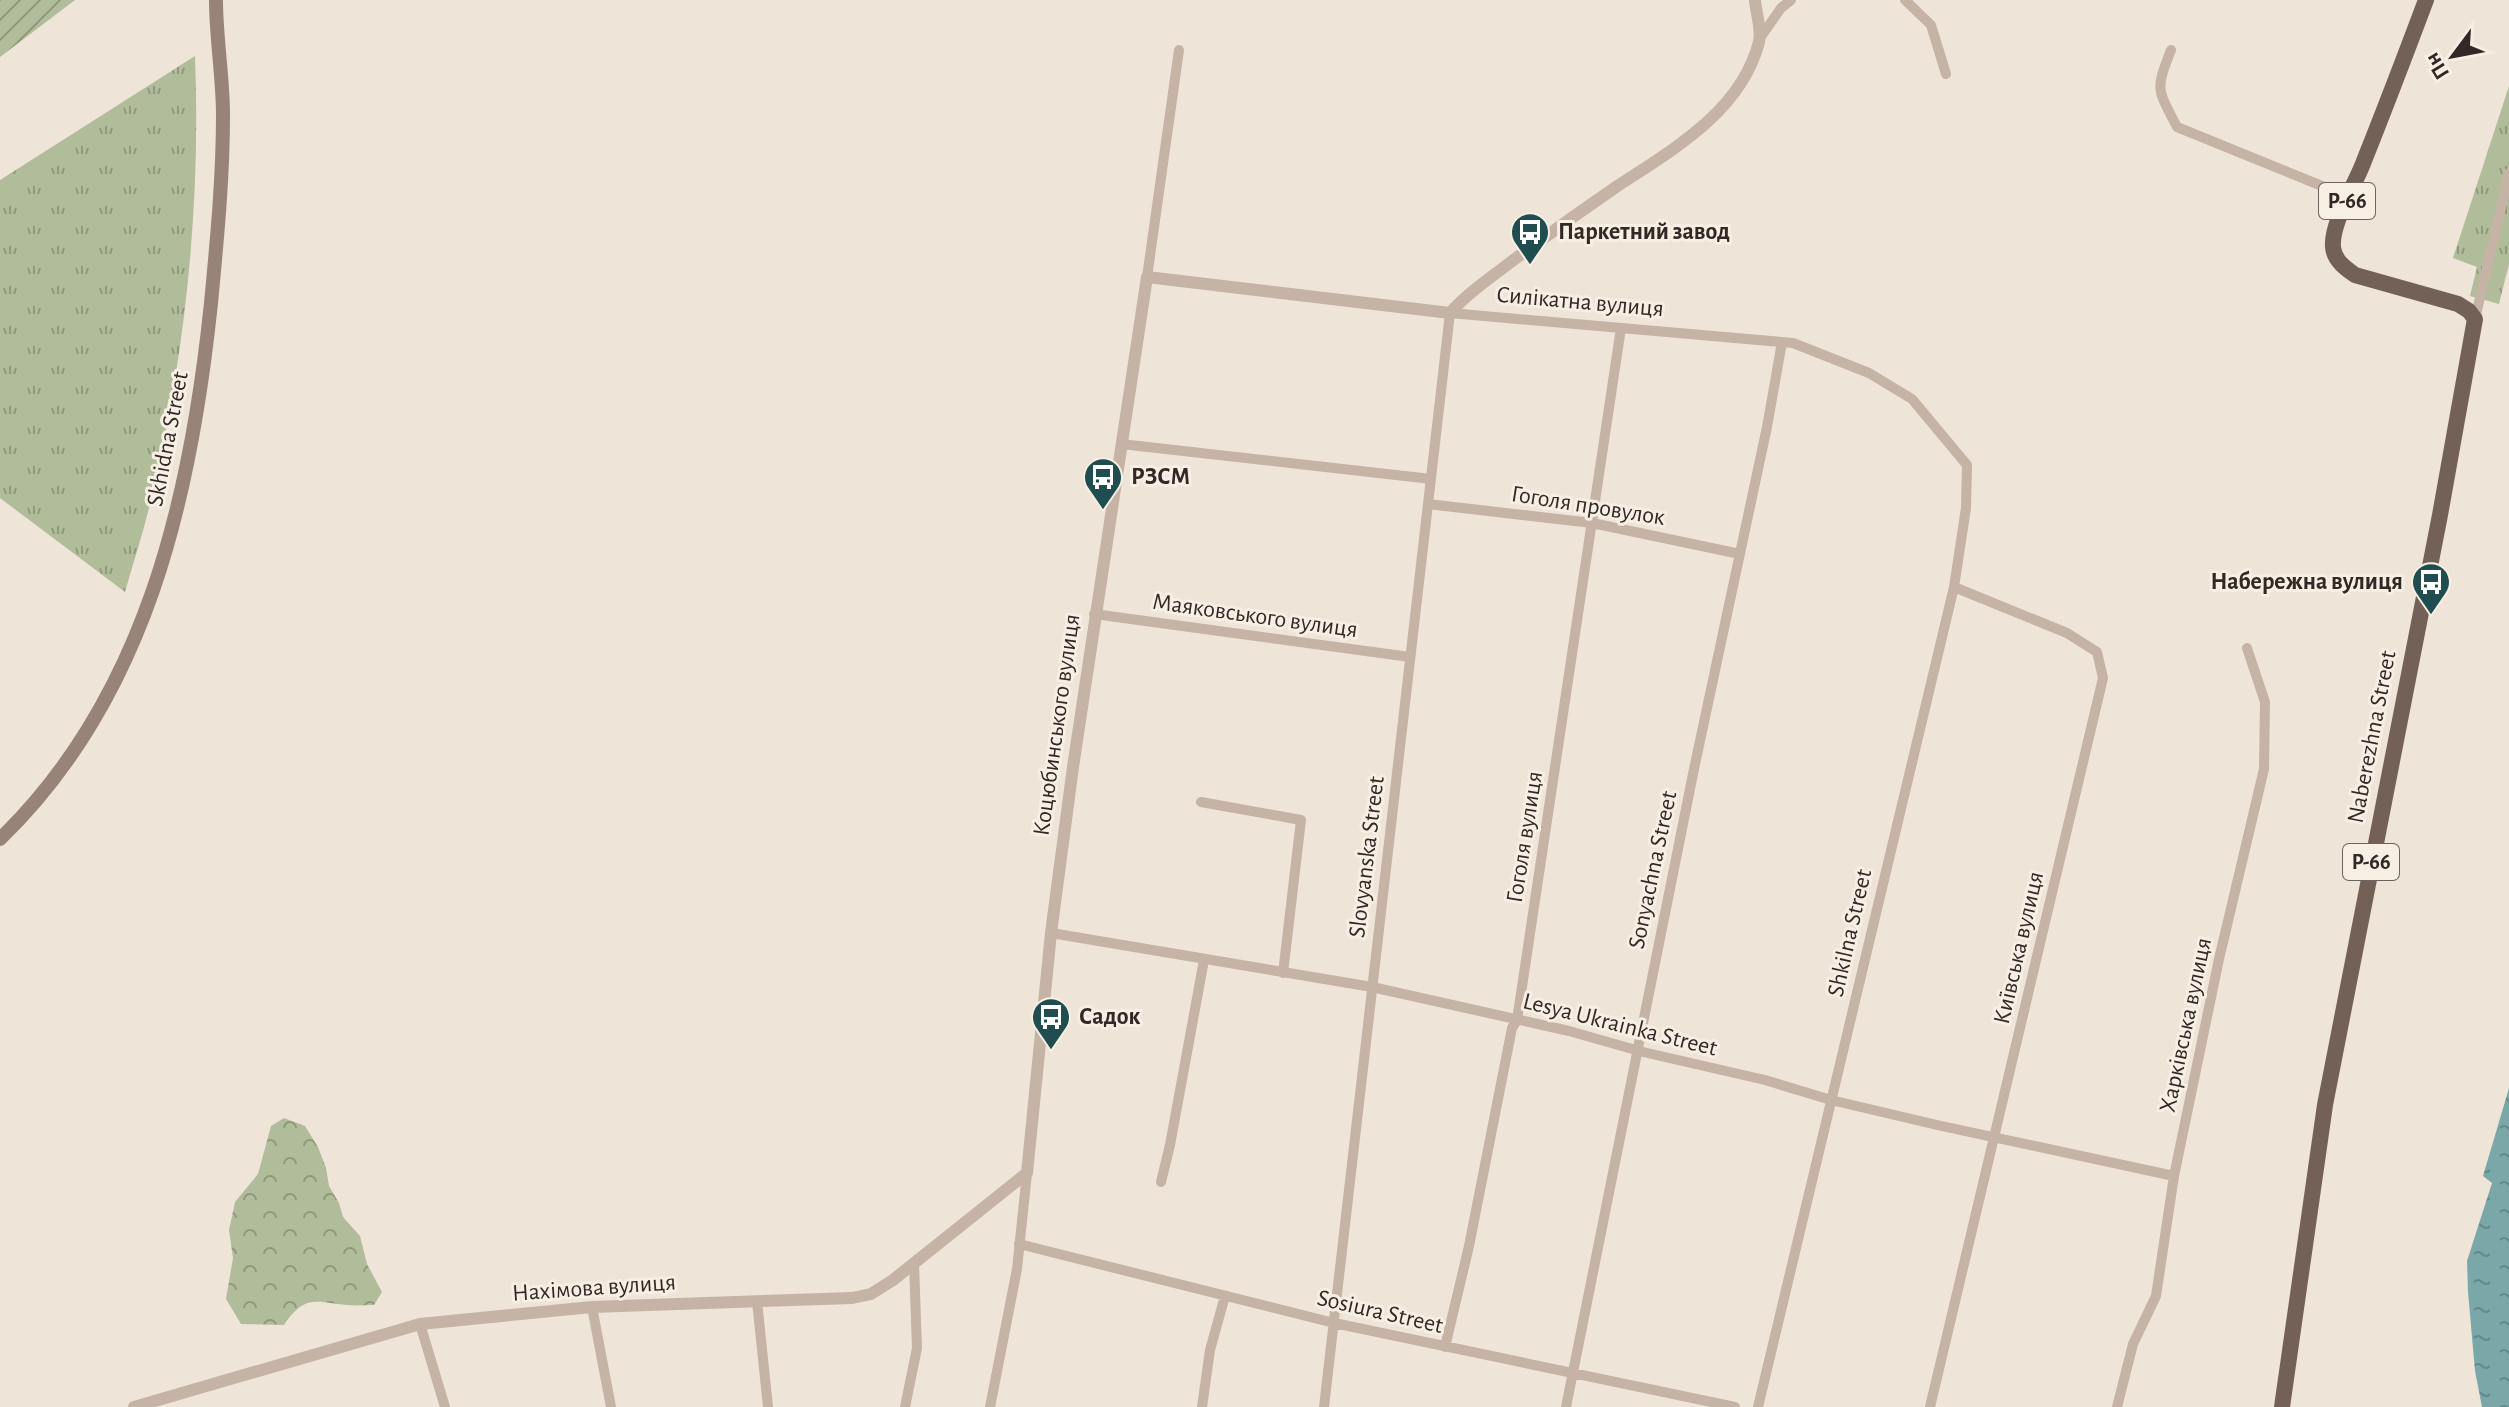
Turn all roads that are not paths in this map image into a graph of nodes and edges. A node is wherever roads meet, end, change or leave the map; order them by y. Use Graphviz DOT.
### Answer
graph roads {
  1 [pos="216,0"];
  2 [pos="1755,0"];
  3 [pos="1791,0"];
  4 [pos="1905,0"];
  5 [pos="2426,0"];
  6 [pos="1760,38"];
  7 [pos="1179,50"];
  8 [pos="2171,50"];
  9 [pos="1946,74"];
  10 [pos="2509,173"];
  11 [pos="2349,197"];
  12 [pos="1147,277"];
  13 [pos="1450,313"];
  14 [pos="2475,319"];
  15 [pos="1621,328"];
  16 [pos="1782,342"];
  17 [pos="1121,444"];
  18 [pos="1967,465"];
  19 [pos="1431,479"];
  20 [pos="1428,504"];
  21 [pos="1592,523"];
  22 [pos="1740,554"];
  23 [pos="1954,587"];
  24 [pos="1094,614"];
  25 [pos="2247,648"];
  26 [pos="1410,657"];
  27 [pos="1201,802"];
  28 [pos="0,839"];
  29 [pos="1051,933"];
  30 [pos="1204,960"];
  31 [pos="1283,973"];
  32 [pos="1372,987"];
  33 [pos="1517,1020"];
  34 [pos="1637,1051"];
  35 [pos="1831,1100"];
  36 [pos="1994,1137"];
  37 [pos="1027,1173"];
  38 [pos="2174,1176"];
  39 [pos="1161,1182"];
  40 [pos="1019,1244"];
  41 [pos="914,1264"];
  42 [pos="1225,1296"];
  43 [pos="757,1301"];
  44 [pos="592,1307"];
  45 [pos="1334,1323"];
  46 [pos="420,1324"];
  47 [pos="1445,1347"];
  48 [pos="1574,1374"];
  49 [pos="2286,1404"];
  50 [pos="134,1407"];
  51 [pos="445,1407"];
  52 [pos="611,1407"];
  53 [pos="768,1407"];
  54 [pos="905,1407"];
  55 [pos="990,1407"];
  56 [pos="1202,1407"];
  57 [pos="1324,1407"];
  58 [pos="1566,1407"];
  59 [pos="1735,1407"];
  60 [pos="1758,1407"];
  61 [pos="1930,1407"];
  62 [pos="2117,1407"];
  1 -- 28 [label="main road, Skhidna Street"];
  2 -- 6 [label="street"];
  3 -- 6 [label="street"];
  4 -- 9 [label="street"];
  5 -- 11 [label="main road, Р-66"];
  6 -- 13 [label="street"];
  7 -- 12 [label="street, Коцюбинського вулиця"];
  8 -- 11 [label="street"];
  10 -- 14 [label="street, Naberezhna Street"];
  11 -- 14 [label="main road, Р-66"];
  12 -- 13 [label="street, Силікатна вулиця"];
  12 -- 17 [label="street, Коцюбинського вулиця"];
  13 -- 15 [label="street, Силікатна вулиця"];
  13 -- 19 [label="street, Slovyanska Street"];
  14 -- 49 [label="main road, Naberezhna Street / Р-66"];
  15 -- 16 [label="street, Силікатна вулиця"];
  15 -- 21 [label="street, Гоголя вулиця"];
  16 -- 18 [label="street, Силікатна вулиця"];
  16 -- 22 [label="street, Sonyachna Street"];
  17 -- 19 [label="street"];
  17 -- 24 [label="street, Коцюбинського вулиця"];
  18 -- 23 [label="street, Shkilna Street"];
  19 -- 20 [label="street, Slovyanska Street"];
  20 -- 21 [label="street, Гоголя провулок"];
  20 -- 26 [label="street, Slovyanska Street"];
  21 -- 22 [label="street, Гоголя провулок"];
  21 -- 33 [label="street, Гоголя вулиця"];
  22 -- 34 [label="street, Sonyachna Street"];
  23 -- 35 [label="street, Shkilna Street"];
  23 -- 36 [label="street, Київська вулиця"];
  24 -- 26 [label="street, Маяковського вулиця"];
  24 -- 29 [label="street, Коцюбинського вулиця"];
  25 -- 38 [label="street, Харківська вулиця"];
  26 -- 32 [label="street, Slovyanska Street"];
  27 -- 31 [label="street"];
  29 -- 30 [label="street, Lesya Ukrainka Street"];
  29 -- 37 [label="street, Коцюбинського вулиця"];
  30 -- 31 [label="street, Lesya Ukrainka Street"];
  30 -- 39 [label="street"];
  31 -- 32 [label="street, Lesya Ukrainka Street"];
  32 -- 33 [label="street, Lesya Ukrainka Street"];
  32 -- 45 [label="street, Slovyanska Street"];
  33 -- 34 [label="street, Lesya Ukrainka Street"];
  33 -- 47 [label="street, Гоголя вулиця"];
  34 -- 35 [label="street, Lesya Ukrainka Street"];
  34 -- 48 [label="street, Sonyachna Street"];
  35 -- 36 [label="street, Lesya Ukrainka Street"];
  35 -- 60 [label="street, Shkilna Street"];
  36 -- 38 [label="street, Lesya Ukrainka Street"];
  36 -- 61 [label="street, Київська вулиця"];
  37 -- 40 [label="street, Коцюбинського вулиця"];
  37 -- 41 [label="street, Нахімова вулиця"];
  38 -- 62 [label="street, Харківська вулиця"];
  40 -- 42 [label="street, Sosiura Street"];
  40 -- 55 [label="street, Коцюбинського вулиця"];
  41 -- 43 [label="street, Нахімова вулиця"];
  41 -- 54 [label="street"];
  42 -- 45 [label="street, Sosiura Street"];
  42 -- 56 [label="street"];
  43 -- 44 [label="street, Нахімова вулиця"];
  43 -- 53 [label="street"];
  44 -- 46 [label="street, Нахімова вулиця"];
  44 -- 52 [label="street"];
  45 -- 47 [label="street, Sosiura Street"];
  45 -- 57 [label="street, Slovyanska Street"];
  46 -- 50 [label="street, Нахімова вулиця"];
  46 -- 51 [label="street"];
  47 -- 48 [label="street, Sosiura Street"];
  48 -- 58 [label="street, Sonyachna Street"];
  48 -- 59 [label="street, Sosiura Street"];
}
